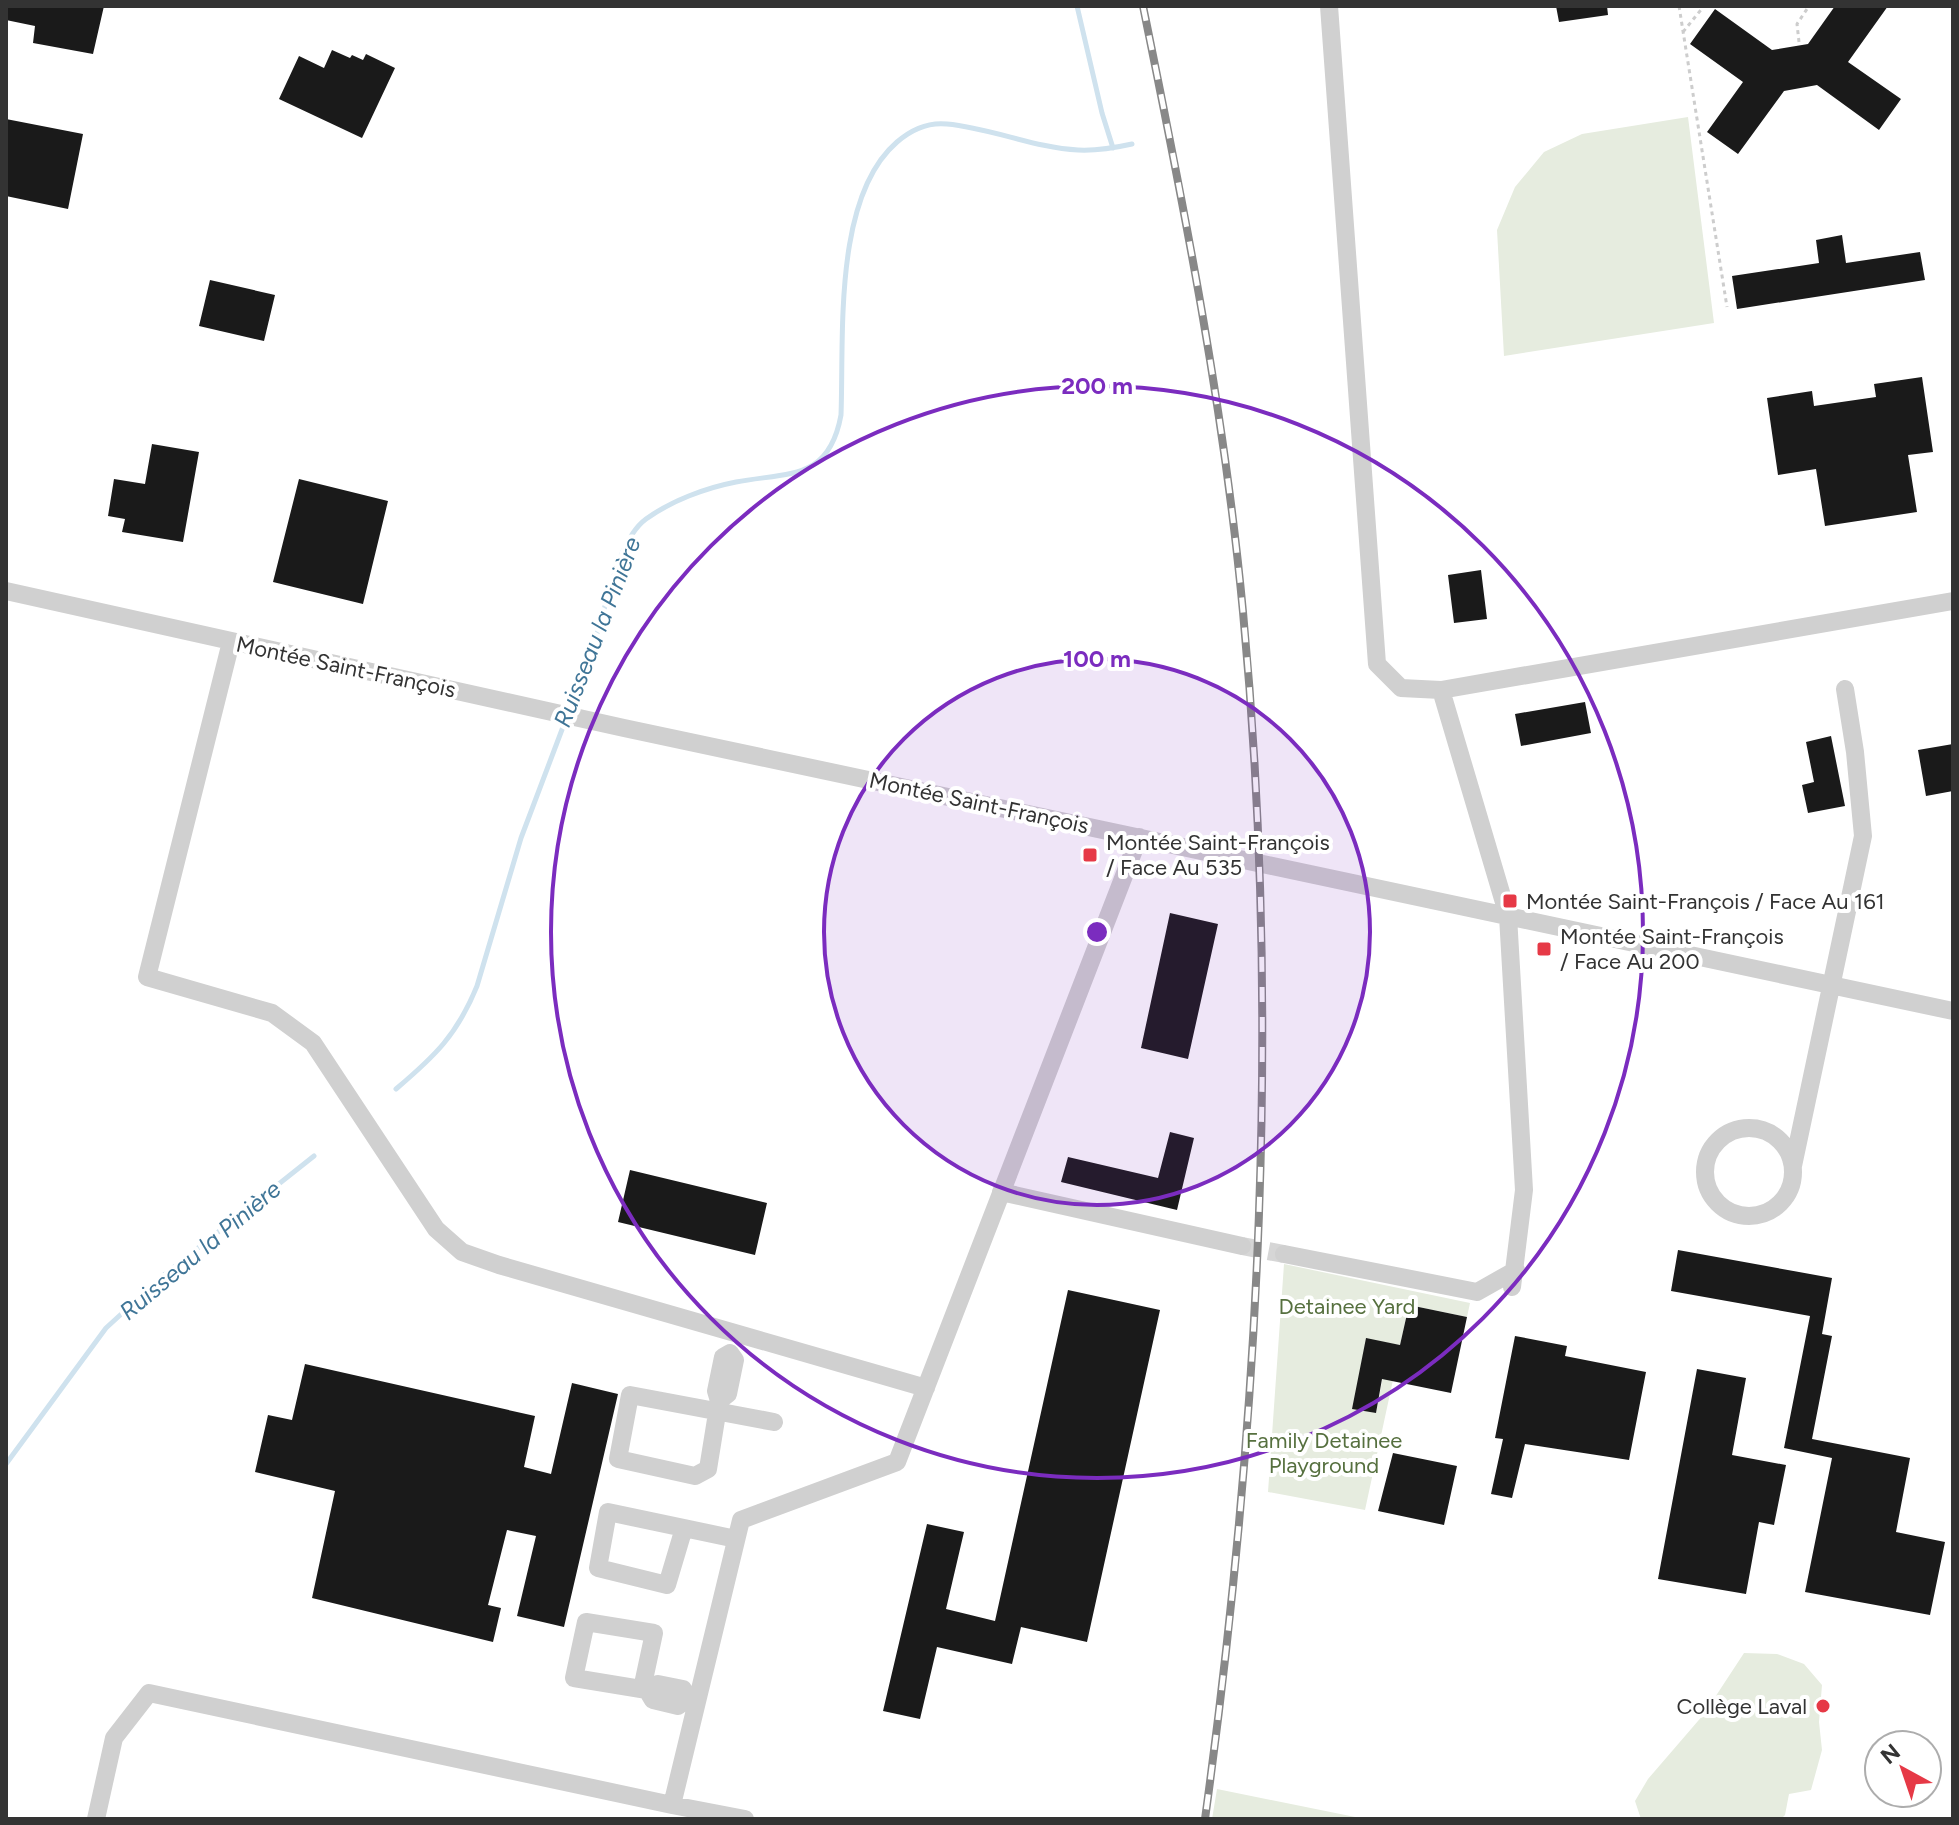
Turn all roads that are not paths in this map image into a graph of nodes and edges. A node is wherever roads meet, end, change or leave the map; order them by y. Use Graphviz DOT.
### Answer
graph roads {
  1 [pos="1329,6"];
  2 [pos="6,591"];
  3 [pos="1953,601"];
  4 [pos="231,642"];
  5 [pos="1845,689"];
  6 [pos="1441,690"];
  7 [pos="1139,837"];
  8 [pos="1508,916"];
  9 [pos="1830,985"];
  10 [pos="1953,1011"];
  11 [pos="1793,1166"];
  12 [pos="1001,1192"];
  13 [pos="1242,1246"];
  14 [pos="1284,1254"];
  15 [pos="735,1333"];
  16 [pos="926,1388"];
  17 [pos="717,1407"];
  18 [pos="774,1422"];
  19 [pos="684,1528"];
  20 [pos="736,1539"];
  21 [pos="645,1690"];
  22 [pos="693,1699"];
  23 [pos="672,1805"];
  24 [pos="96,1819"];
  25 [pos="745,1819"];
  1 -- 6 [label="street"];
  2 -- 4 [label="street, Montée Saint-François"];
  3 -- 6 [label="street"];
  4 -- 7 [label="street, Montée Saint-François"];
  4 -- 15 [label="street"];
  5 -- 9 [label="street"];
  6 -- 8 [label="street"];
  7 -- 8 [label="street, Montée Saint-François"];
  7 -- 12 [label="street"];
  8 -- 9 [label="street, Montée Saint-François"];
  8 -- 14 [label="street"];
  9 -- 10 [label="street, Montée Saint-François"];
  9 -- 11 [label="street"];
  11 -- 11 [label="street"];
  12 -- 13 [label="street"];
  12 -- 16 [label="street"];
  15 -- 16 [label="street"];
  15 -- 17 [label="street"];
  16 -- 20 [label="street"];
  17 -- 17 [label="street"];
  17 -- 18 [label="street"];
  19 -- 19 [label="street"];
  19 -- 20 [label="street"];
  20 -- 22 [label="street"];
  21 -- 21 [label="street"];
  21 -- 22 [label="street"];
  22 -- 23 [label="street"];
  23 -- 24 [label="street"];
  23 -- 25 [label="street"];
}
